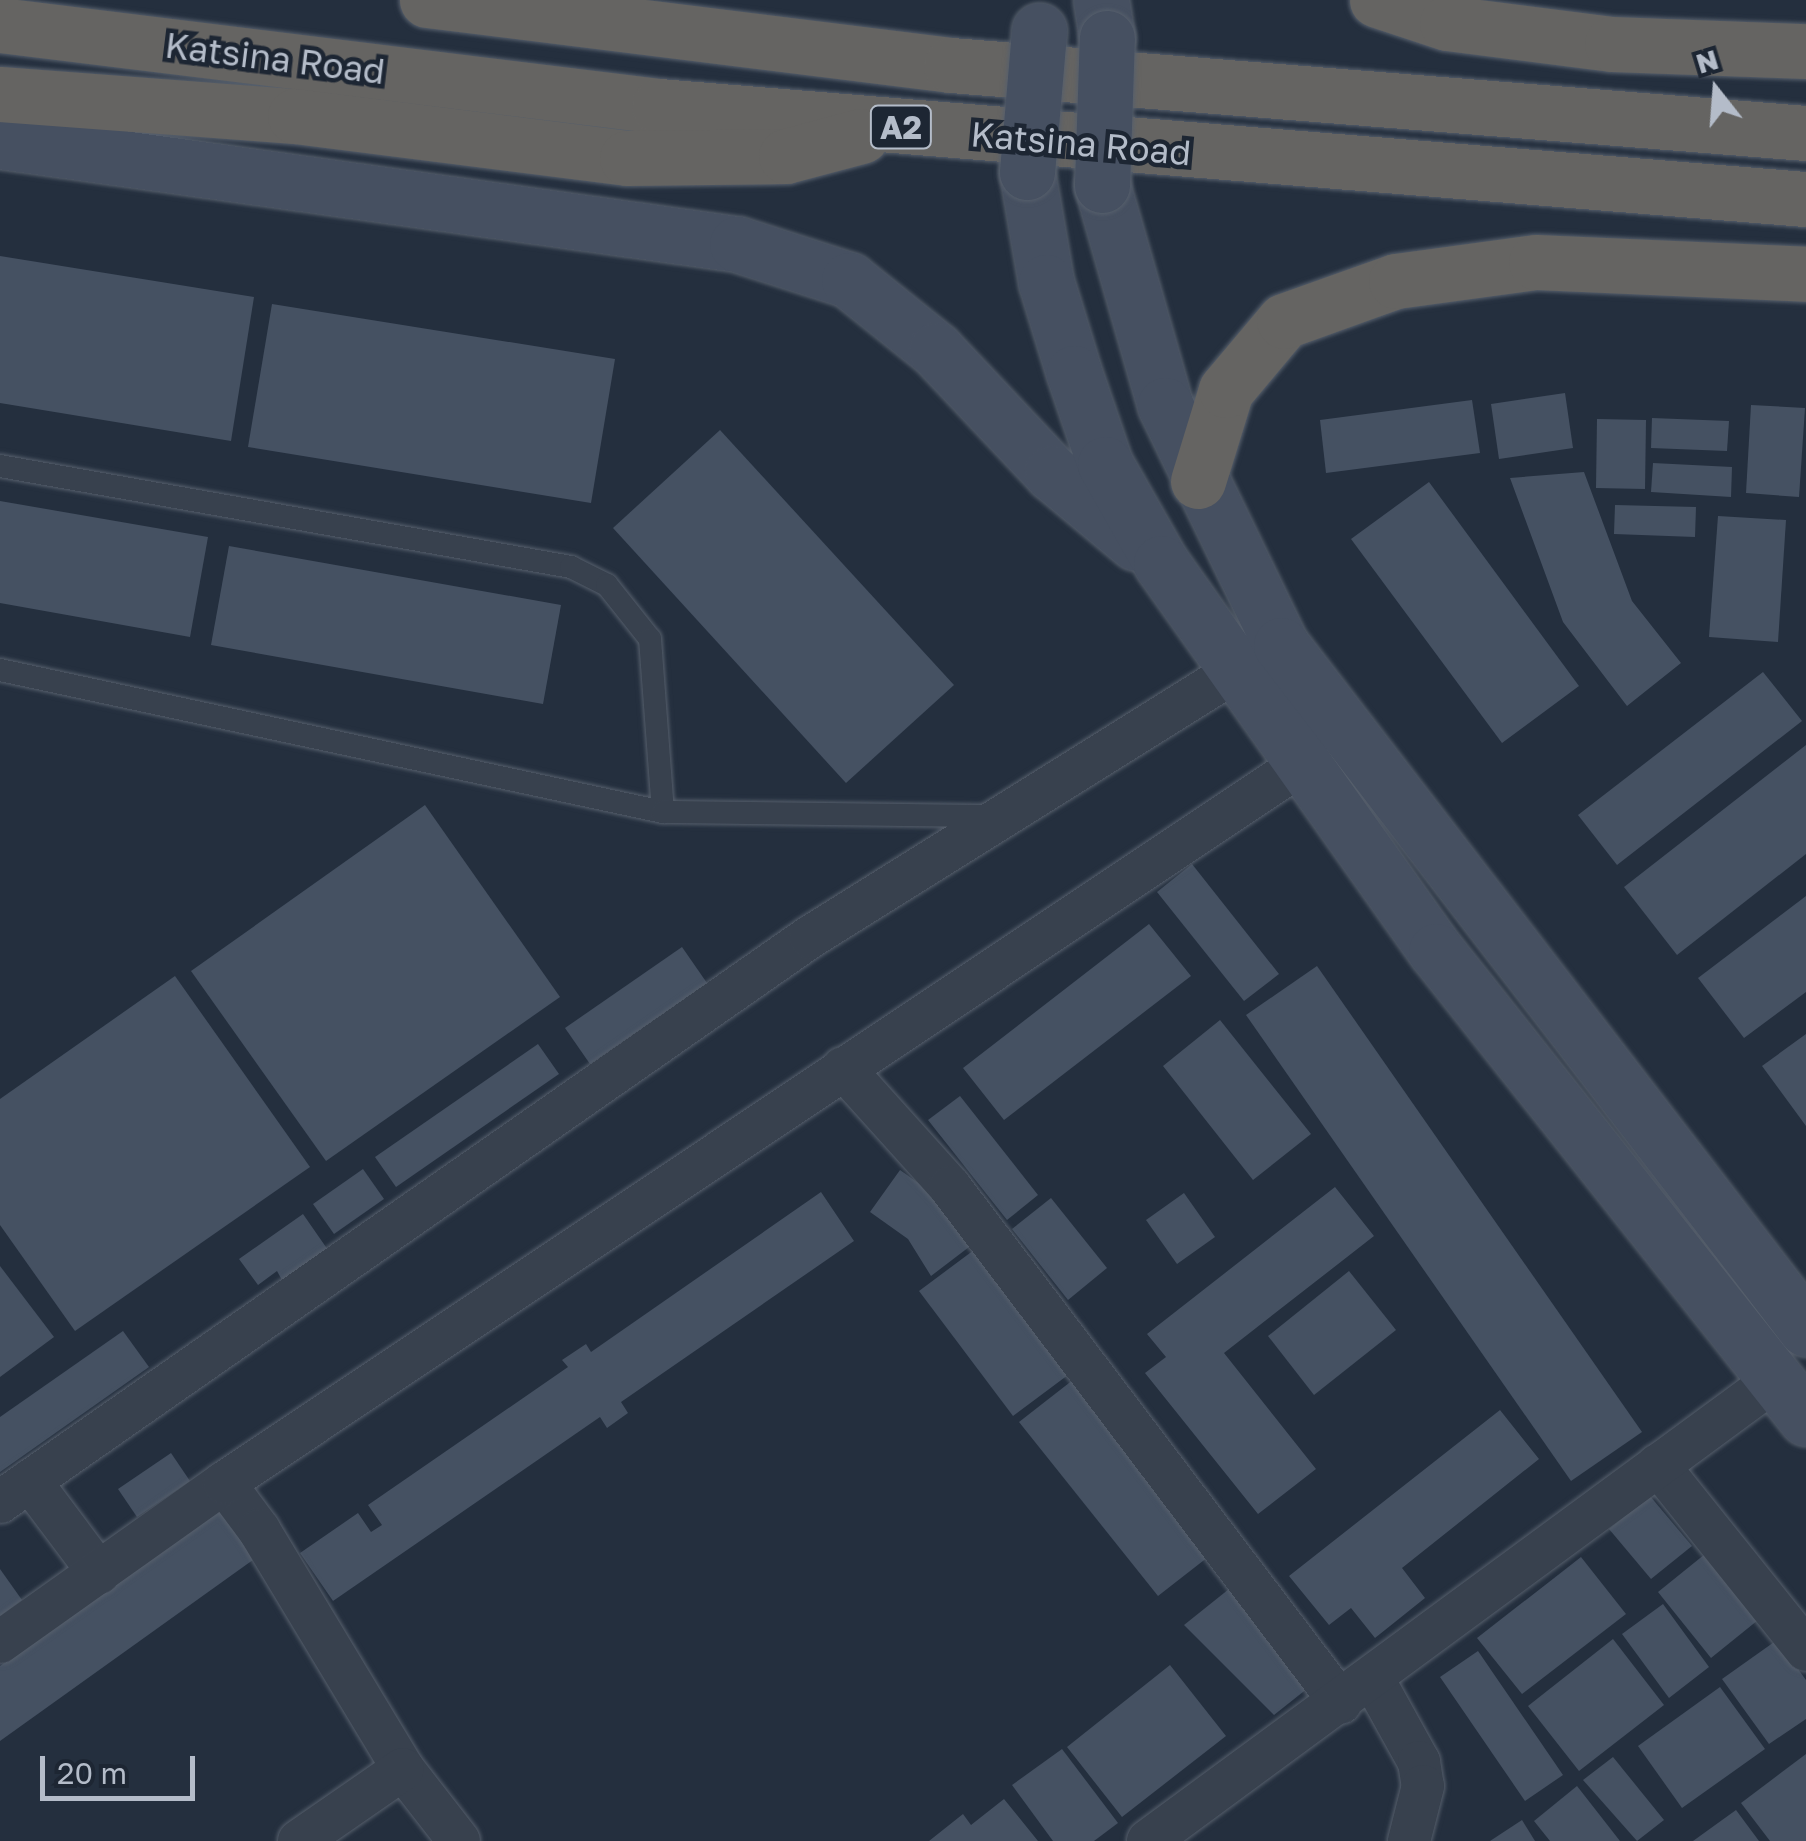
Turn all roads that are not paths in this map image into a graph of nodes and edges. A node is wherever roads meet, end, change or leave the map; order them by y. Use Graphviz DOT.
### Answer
graph roads {
  1 [pos="427,0"];
  2 [pos="1377,0"];
  3 [pos="1037,16"];
  4 [pos="1104,19"];
  5 [pos="0,24"];
  6 [pos="1806,51"];
  7 [pos="0,94"];
  8 [pos="896,127"];
  9 [pos="1806,133"];
  10 [pos="0,141"];
  11 [pos="1806,199"];
  12 [pos="1806,274"];
  13 [pos="0,466"];
  14 [pos="1198,481"];
  15 [pos="1161,563"];
  16 [pos="0,670"];
  17 [pos="1233,673"];
  18 [pos="1300,765"];
  19 [pos="663,812"];
  20 [pos="996,816"];
  21 [pos="843,1068"];
  22 [pos="1806,1328"];
  23 [pos="1791,1398"];
  24 [pos="1658,1465"];
  25 [pos="224,1484"];
  26 [pos="15,1492"];
  27 [pos="99,1574"];
  28 [pos="0,1642"];
  29 [pos="1806,1650"];
  30 [pos="1357,1691"];
  31 [pos="404,1769"];
  32 [pos="299,1841"];
  33 [pos="460,1841"];
  34 [pos="1148,1841"];
  35 [pos="1410,1841"];
  1 -- 9 [label="highway, Katsina Road / A2"];
  2 -- 6 [label="highway"];
  3 -- 15 [label="main road, bridge"];
  4 -- 14 [label="main road, bridge"];
  5 -- 8 [label="highway, Katsina Road / A2"];
  7 -- 8 [label="highway"];
  8 -- 11 [label="highway, Katsina Road / A2"];
  10 -- 15 [label="main road"];
  12 -- 14 [label="highway"];
  13 -- 19 [label="lane"];
  14 -- 22 [label="main road"];
  15 -- 17 [label="main road"];
  16 -- 19 [label="lane"];
  17 -- 18 [label="main road"];
  17 -- 20 [label="street"];
  18 -- 21 [label="street"];
  18 -- 23 [label="main road"];
  19 -- 20 [label="lane"];
  20 -- 26 [label="street"];
  21 -- 25 [label="street"];
  21 -- 30 [label="street"];
  23 -- 24 [label="street"];
  24 -- 29 [label="street"];
  24 -- 30 [label="street"];
  25 -- 27 [label="street"];
  25 -- 31 [label="street"];
  26 -- 27 [label="street"];
  27 -- 28 [label="street"];
  30 -- 34 [label="street"];
  30 -- 35 [label="street"];
  31 -- 32 [label="street"];
  31 -- 33 [label="street"];
}
